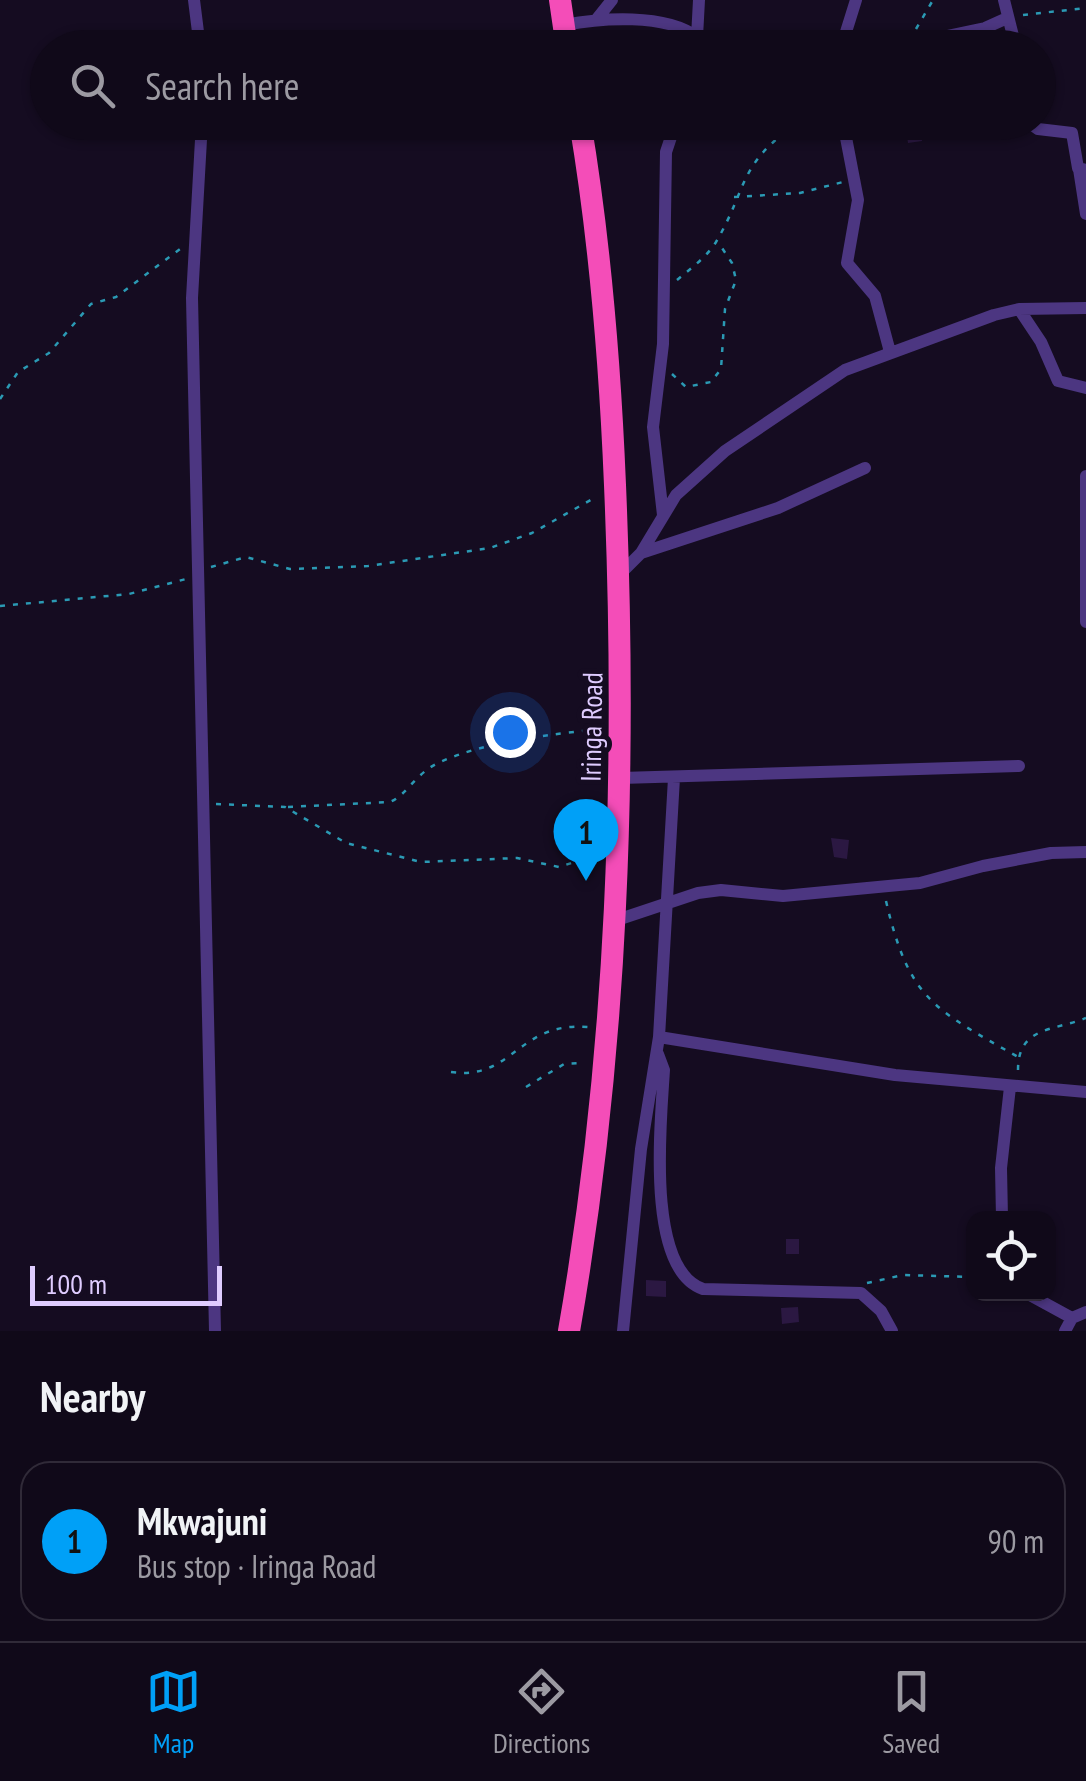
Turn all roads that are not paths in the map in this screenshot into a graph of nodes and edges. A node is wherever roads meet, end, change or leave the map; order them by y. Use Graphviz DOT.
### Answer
graph roads {
  1 [pos="194,0"];
  2 [pos="560,0"];
  3 [pos="612,0"];
  4 [pos="699,0"];
  5 [pos="856,0"];
  6 [pos="1004,0"];
  7 [pos="1005,19"];
  8 [pos="596,20"];
  9 [pos="198,30"];
  10 [pos="564,30"];
  11 [pos="577,30"];
  12 [pos="683,30"];
  13 [pos="697,30"];
  14 [pos="847,30"];
  15 [pos="973,30"];
  16 [pos="1009,30"];
  17 [pos="1056,131"];
  18 [pos="201,140"];
  19 [pos="582,140"];
  20 [pos="670,140"];
  21 [pos="846,140"];
  22 [pos="1083,170"];
  23 [pos="1086,214"];
  24 [pos="1086,308"];
  25 [pos="1019,309"];
  26 [pos="890,352"];
  27 [pos="1086,388"];
  28 [pos="864,468"];
  29 [pos="1086,476"];
  30 [pos="663,515"];
  31 [pos="1084,544"];
  32 [pos="641,553"];
  33 [pos="620,574"];
  34 [pos="1086,622"];
  35 [pos="1019,766"];
  36 [pos="620,778"];
  37 [pos="674,778"];
  38 [pos="1086,852"];
  39 [pos="665,906"];
  40 [pos="617,920"];
  41 [pos="659,1036"];
  42 [pos="657,1052"];
  43 [pos="1014,1087"];
  44 [pos="1086,1092"];
  45 [pos="1002,1211"];
  46 [pos="1037,1301"];
  47 [pos="1086,1312"];
  48 [pos="1068,1325"];
  49 [pos="215,1331"];
  50 [pos="569,1331"];
  51 [pos="623,1331"];
  52 [pos="892,1331"];
  1 -- 9 [label="street"];
  2 -- 10 [label="highway"];
  3 -- 8 [label="street"];
  4 -- 13 [label="street"];
  5 -- 14 [label="street"];
  6 -- 7 [label="street"];
  7 -- 15 [label="street"];
  7 -- 16 [label="street"];
  8 -- 11 [label="street"];
  8 -- 12 [label="street"];
  17 -- 22 [label="street"];
  18 -- 49 [label="street"];
  19 -- 33 [label="highway, Iringa Road"];
  20 -- 30 [label="street"];
  21 -- 26 [label="street"];
  22 -- 23 [label="street"];
  24 -- 25 [label="street"];
  25 -- 26 [label="street"];
  25 -- 27 [label="street"];
  26 -- 30 [label="street"];
  28 -- 32 [label="street"];
  29 -- 31 [label="street"];
  30 -- 32 [label="street"];
  31 -- 34 [label="street"];
  32 -- 33 [label="street"];
  33 -- 36 [label="highway, Iringa Road"];
  35 -- 37 [label="street"];
  36 -- 37 [label="street"];
  36 -- 40 [label="highway, Iringa Road"];
  37 -- 39 [label="street"];
  38 -- 39 [label="street"];
  39 -- 40 [label="street"];
  39 -- 41 [label="street"];
  40 -- 50 [label="highway, Iringa Road"];
  41 -- 42 [label="street"];
  41 -- 43 [label="street"];
  42 -- 51 [label="street"];
  42 -- 52 [label="street"];
  43 -- 44 [label="street"];
  43 -- 45 [label="street"];
  46 -- 48 [label="street"];
  47 -- 48 [label="street"];
}
